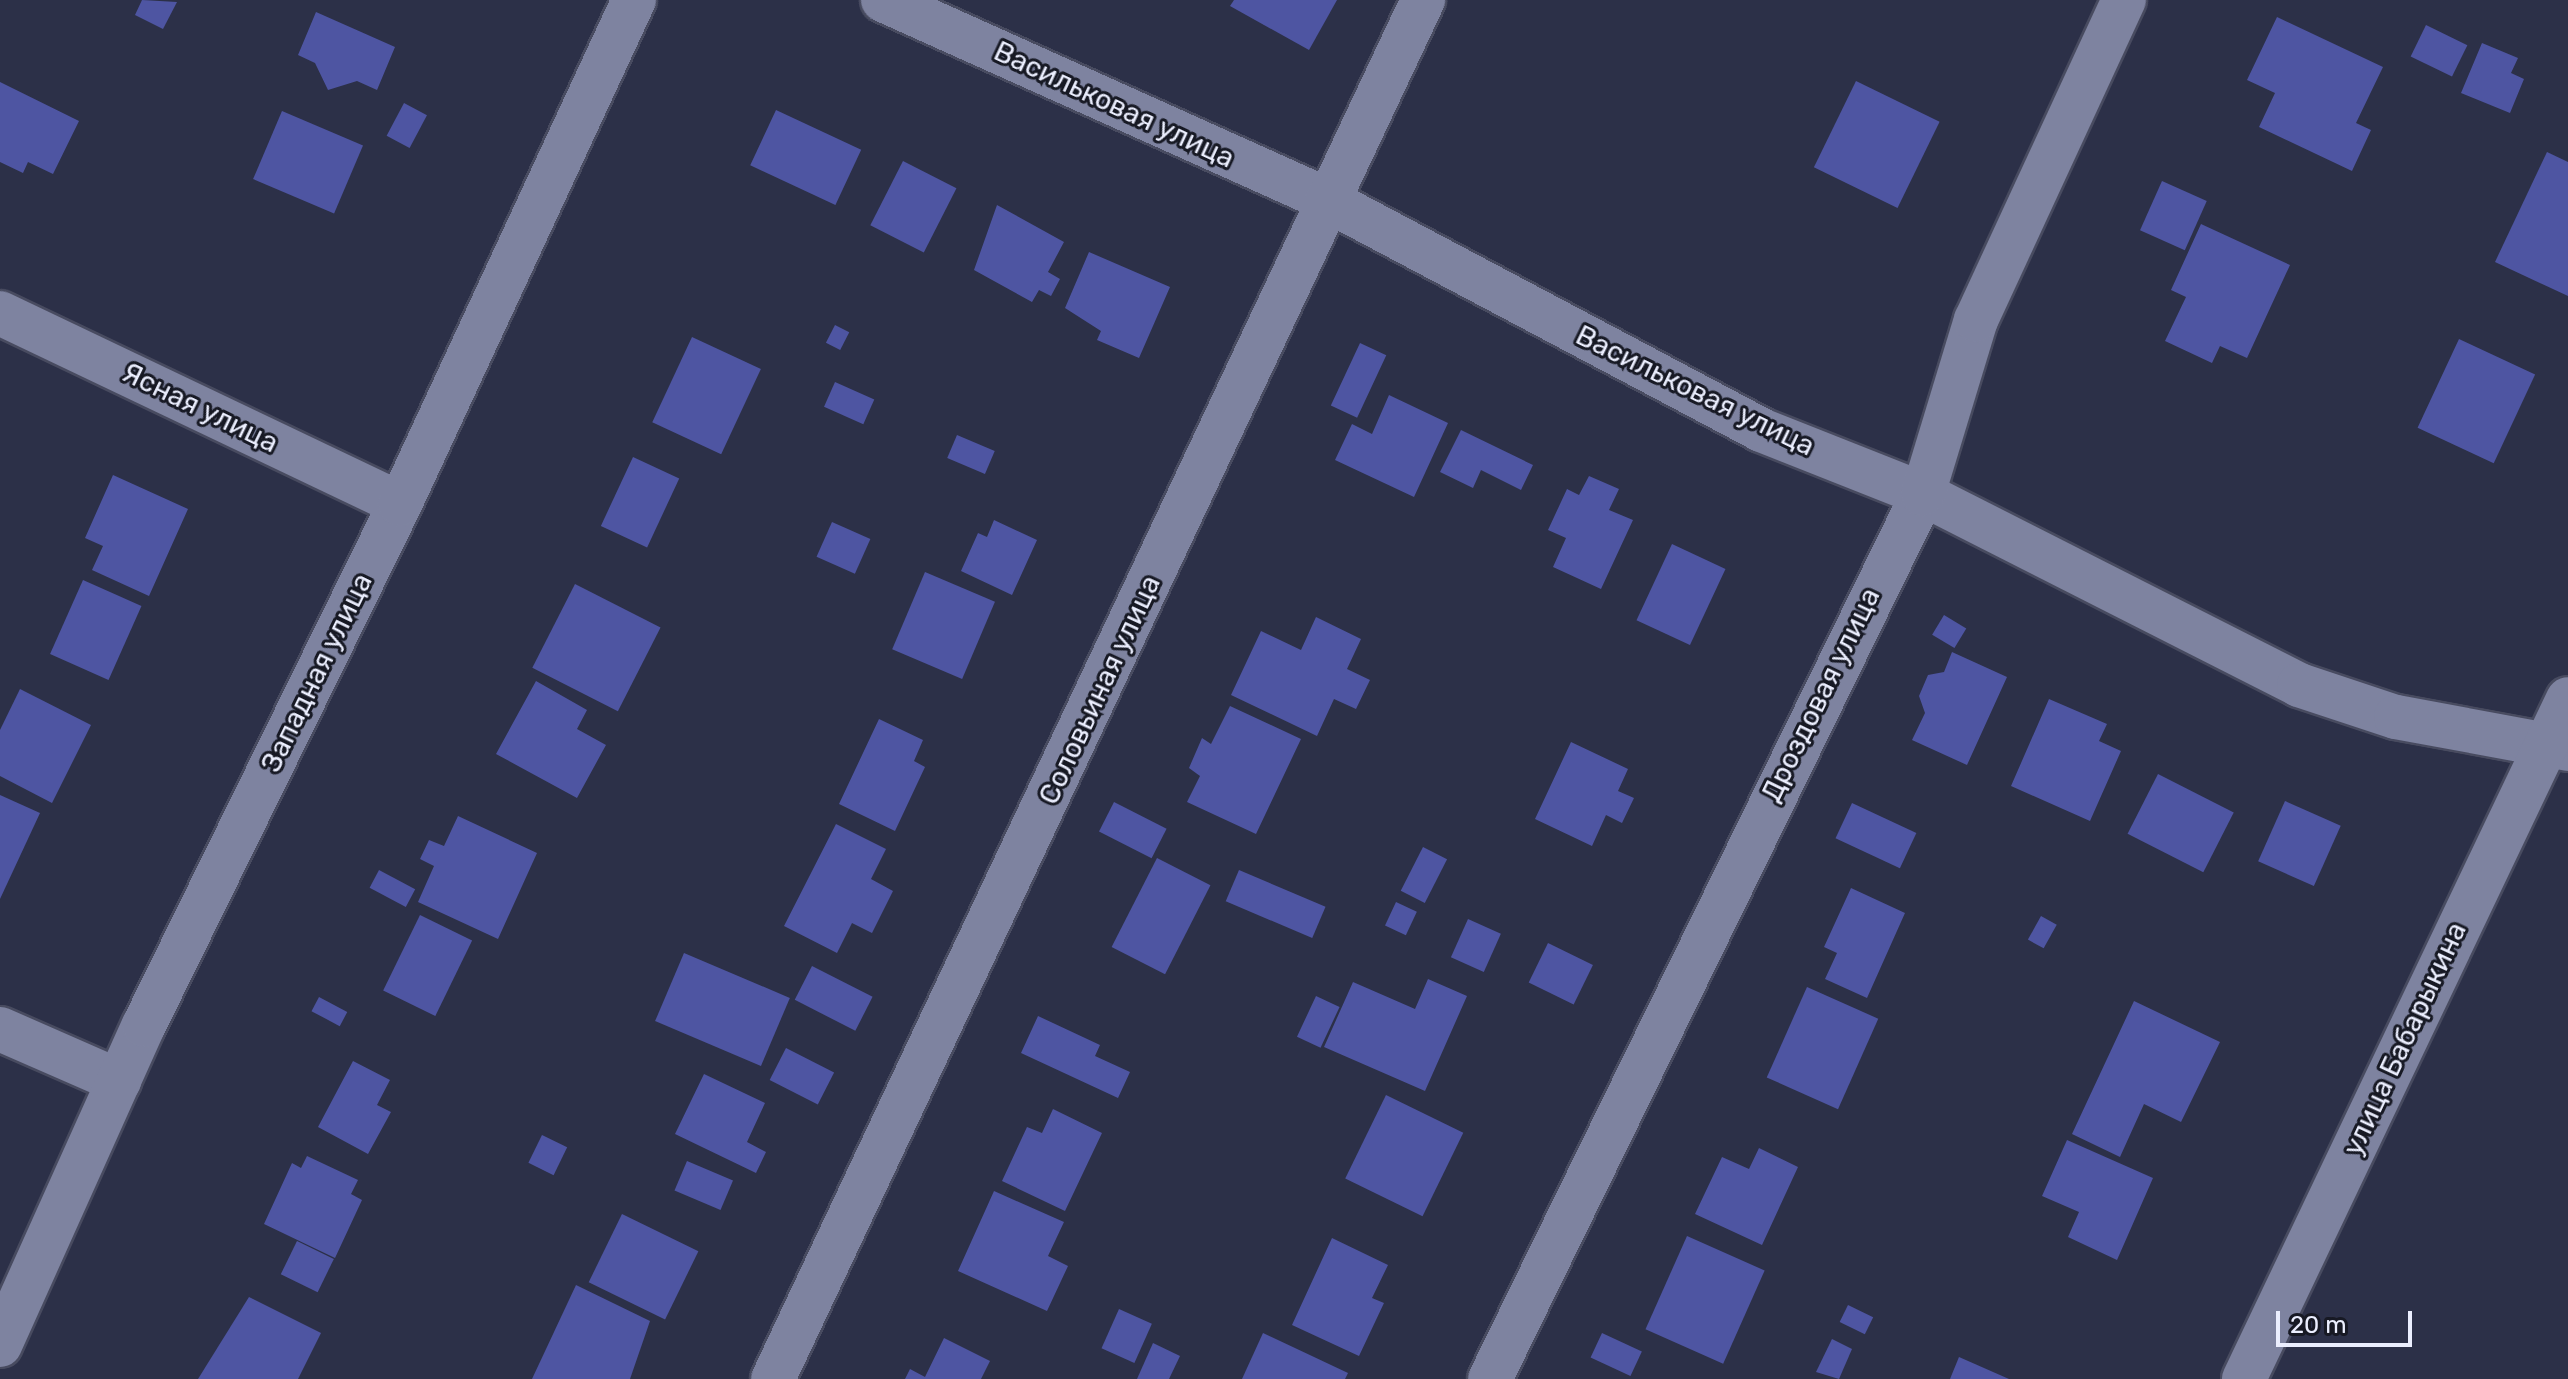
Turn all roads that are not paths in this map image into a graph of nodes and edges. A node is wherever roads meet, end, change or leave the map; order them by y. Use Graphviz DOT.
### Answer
graph roads {
  1 [pos="634,0"];
  2 [pos="883,0"];
  3 [pos="1423,0"];
  4 [pos="2124,0"];
  5 [pos="1327,200"];
  6 [pos="0,313"];
  7 [pos="1923,494"];
  8 [pos="400,504"];
  9 [pos="2568,699"];
  10 [pos="2560,746"];
  11 [pos="0,1029"];
  12 [pos="119,1081"];
  13 [pos="0,1345"];
  14 [pos="773,1379"];
  15 [pos="1490,1379"];
  16 [pos="2244,1379"];
  1 -- 8 [label="street, Западная улица"];
  2 -- 5 [label="street, Васильковая улица"];
  3 -- 5 [label="street, Соловьиная улица"];
  4 -- 7 [label="street, Дроздовая улица"];
  5 -- 7 [label="street, Васильковая улица"];
  5 -- 14 [label="street, Соловьиная улица"];
  6 -- 8 [label="street, Ясная улица"];
  7 -- 10 [label="street, Васильковая улица"];
  7 -- 15 [label="street, Дроздовая улица"];
  8 -- 12 [label="street, Западная улица"];
  9 -- 10 [label="street, улица Бабарыкина"];
  10 -- 16 [label="street, улица Бабарыкина"];
  11 -- 12 [label="street"];
  12 -- 13 [label="street, Западная улица"];
}
